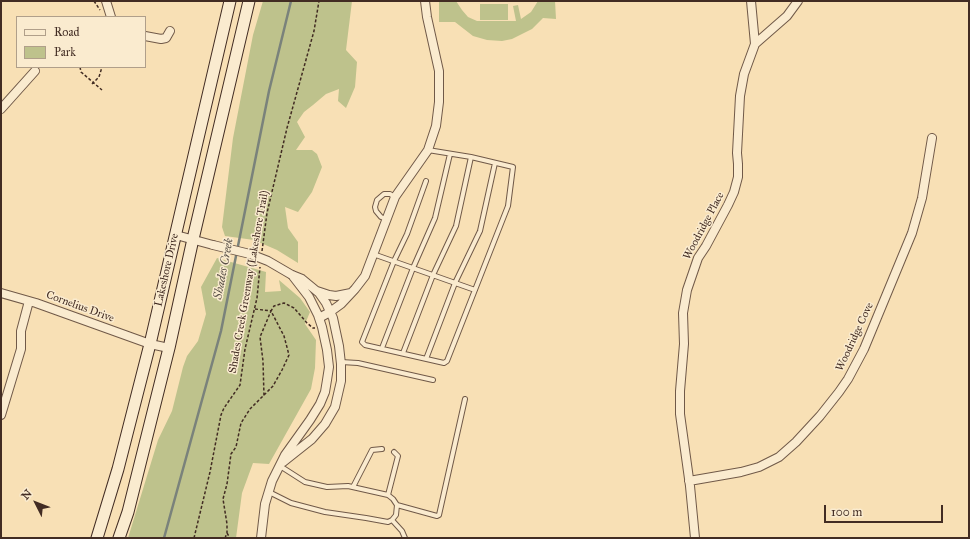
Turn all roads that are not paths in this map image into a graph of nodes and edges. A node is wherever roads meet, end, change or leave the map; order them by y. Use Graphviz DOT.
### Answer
graph roads {
  1 [pos="106,1"];
  2 [pos="230,1"];
  3 [pos="249,1"];
  4 [pos="425,1"];
  5 [pos="751,1"];
  6 [pos="798,1"];
  7 [pos="111,16"];
  8 [pos="170,31"];
  9 [pos="146,36"];
  10 [pos="755,44"];
  11 [pos="35,72"];
  12 [pos="1,109"];
  13 [pos="932,138"];
  14 [pos="428,150"];
  15 [pos="450,154"];
  16 [pos="471,158"];
  17 [pos="495,163"];
  18 [pos="426,181"];
  19 [pos="395,197"];
  20 [pos="386,219"];
  21 [pos="176,235"];
  22 [pos="192,239"];
  23 [pos="373,254"];
  24 [pos="394,261"];
  25 [pos="413,268"];
  26 [pos="292,275"];
  27 [pos="433,275"];
  28 [pos="455,283"];
  29 [pos="475,290"];
  30 [pos="317,291"];
  31 [pos="1,293"];
  32 [pos="352,293"];
  33 [pos="29,301"];
  34 [pos="330,312"];
  35 [pos="320,321"];
  36 [pos="150,344"];
  37 [pos="169,348"];
  38 [pos="382,348"];
  39 [pos="403,353"];
  40 [pos="426,359"];
  41 [pos="341,362"];
  42 [pos="328,363"];
  43 [pos="432,380"];
  44 [pos="465,399"];
  45 [pos="1,415"];
  46 [pos="307,425"];
  47 [pos="319,432"];
  48 [pos="382,449"];
  49 [pos="394,452"];
  50 [pos="282,464"];
  51 [pos="689,481"];
  52 [pos="353,486"];
  53 [pos="269,491"];
  54 [pos="388,494"];
  55 [pos="397,505"];
  56 [pos="392,520"];
  57 [pos="97,538"];
  58 [pos="119,538"];
  59 [pos="261,538"];
  60 [pos="405,538"];
  61 [pos="695,538"];
  1 -- 7 [label="street"];
  2 -- 21 [label="main road, Lakeshore Drive"];
  3 -- 22 [label="main road, Lakeshore Drive"];
  4 -- 14 [label="street"];
  5 -- 10 [label="street, Woodridge Place"];
  6 -- 10 [label="street, Woodridge Place"];
  8 -- 9 [label="street"];
  10 -- 51 [label="street, Woodridge Place"];
  11 -- 12 [label="street"];
  13 -- 51 [label="street, Woodridge Cove"];
  14 -- 15 [label="lane"];
  14 -- 19 [label="street"];
  15 -- 16 [label="lane"];
  15 -- 25 [label="lane"];
  16 -- 17 [label="lane"];
  16 -- 27 [label="lane"];
  17 -- 28 [label="lane"];
  17 -- 29 [label="lane"];
  18 -- 24 [label="lane"];
  19 -- 20 [label="street"];
  19 -- 20 [label="lane"];
  20 -- 23 [label="street"];
  21 -- 22 [label="street"];
  21 -- 36 [label="main road, Lakeshore Drive"];
  22 -- 26 [label="street, bridge"];
  22 -- 37 [label="main road, Lakeshore Drive"];
  23 -- 24 [label="lane"];
  23 -- 32 [label="street"];
  24 -- 25 [label="lane"];
  24 -- 38 [label="lane"];
  25 -- 27 [label="lane"];
  25 -- 38 [label="lane"];
  26 -- 30 [label="street"];
  26 -- 35 [label="street"];
  27 -- 28 [label="lane"];
  27 -- 39 [label="lane"];
  28 -- 29 [label="lane"];
  28 -- 40 [label="lane"];
  29 -- 40 [label="lane"];
  30 -- 32 [label="street"];
  30 -- 34 [label="street"];
  31 -- 33 [label="street, Cornelius Drive"];
  32 -- 34 [label="street"];
  33 -- 36 [label="street, Cornelius Drive"];
  33 -- 45 [label="street"];
  34 -- 35 [label="street"];
  34 -- 41 [label="street"];
  35 -- 42 [label="street"];
  36 -- 37 [label="street, Cornelius Drive"];
  36 -- 57 [label="main road, Lakeshore Drive"];
  37 -- 58 [label="main road, Lakeshore Drive"];
  38 -- 39 [label="lane"];
  39 -- 40 [label="lane"];
  41 -- 42 [label="street"];
  41 -- 43 [label="lane"];
  41 -- 47 [label="street"];
  42 -- 46 [label="street"];
  44 -- 55 [label="lane"];
  46 -- 47 [label="street"];
  46 -- 50 [label="street"];
  47 -- 50 [label="street"];
  48 -- 52 [label="lane"];
  49 -- 54 [label="lane"];
  50 -- 52 [label="lane"];
  50 -- 53 [label="street"];
  51 -- 61 [label="street, Woodridge Place"];
  52 -- 54 [label="lane"];
  53 -- 56 [label="lane"];
  53 -- 59 [label="street"];
  54 -- 55 [label="lane"];
  55 -- 56 [label="lane"];
  56 -- 60 [label="lane"];
}
